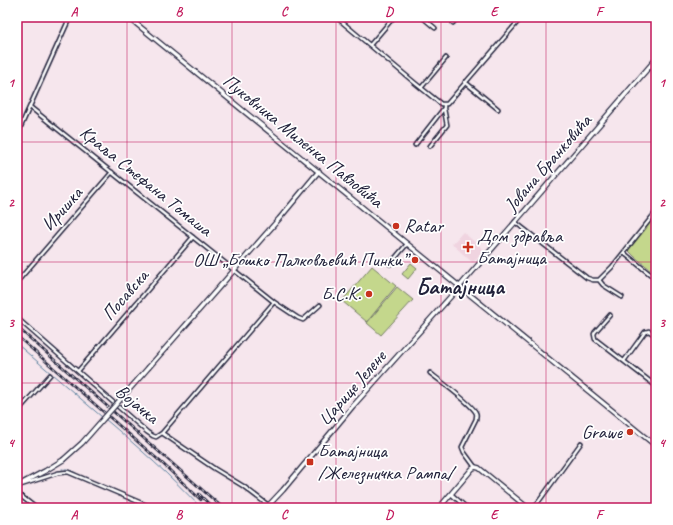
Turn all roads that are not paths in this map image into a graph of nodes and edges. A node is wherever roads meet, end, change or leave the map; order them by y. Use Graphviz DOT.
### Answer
graph roads {
  1 [pos="70,17"];
  2 [pos="128,17"];
  3 [pos="336,17"];
  4 [pos="394,17"];
  5 [pos="422,17"];
  6 [pos="458,17"];
  7 [pos="522,17"];
  8 [pos="453,23"];
  9 [pos="435,28"];
  10 [pos="370,45"];
  11 [pos="446,58"];
  12 [pos="656,59"];
  13 [pos="465,82"];
  14 [pos="421,88"];
  15 [pos="445,104"];
  16 [pos="30,107"];
  17 [pos="444,108"];
  18 [pos="498,109"];
  19 [pos="17,135"];
  20 [pos="415,145"];
  21 [pos="430,146"];
  22 [pos="319,171"];
  23 [pos="112,172"];
  24 [pos="656,212"];
  25 [pos="515,222"];
  26 [pos="193,237"];
  27 [pos="408,244"];
  28 [pos="624,253"];
  29 [pos="390,264"];
  30 [pos="234,270"];
  31 [pos="656,279"];
  32 [pos="599,280"];
  33 [pos="17,282"];
  34 [pos="460,286"];
  35 [pos="622,297"];
  36 [pos="274,302"];
  37 [pos="320,305"];
  38 [pos="610,315"];
  39 [pos="17,318"];
  40 [pos="656,336"];
  41 [pos="624,362"];
  42 [pos="78,371"];
  43 [pos="430,374"];
  44 [pos="50,376"];
  45 [pos="656,386"];
  46 [pos="17,412"];
  47 [pos="162,433"];
  48 [pos="581,443"];
  49 [pos="656,446"];
  50 [pos="475,467"];
  51 [pos="18,486"];
  52 [pos="17,493"];
  53 [pos="451,494"];
  54 [pos="267,506"];
  55 [pos="36,508"];
  56 [pos="153,508"];
  57 [pos="439,508"];
  58 [pos="467,508"];
  59 [pos="528,508"];
  60 [pos="534,508"];
  1 -- 16 [label="street"];
  2 -- 22 [label="main road, Пуковника Миленка Павловића"];
  3 -- 10 [label="street"];
  4 -- 10 [label="street"];
  5 -- 9 [label="street"];
  6 -- 8 [label="street"];
  7 -- 13 [label="street"];
  10 -- 14 [label="street"];
  11 -- 14 [label="street"];
  12 -- 25 [label="main road, Јована Бранковића"];
  13 -- 15 [label="street"];
  13 -- 18 [label="street"];
  14 -- 15 [label="street"];
  15 -- 17 [label="street"];
  16 -- 19 [label="street"];
  16 -- 23 [label="street, Краља Стефана Томаша"];
  17 -- 20 [label="street"];
  17 -- 21 [label="street"];
  22 -- 27 [label="main road, Пуковника Миленка Павловића"];
  22 -- 30 [label="main road"];
  23 -- 26 [label="street, Краља Стефана Томаша"];
  23 -- 33 [label="street, Иришка"];
  24 -- 28 [label="street"];
  25 -- 32 [label="street"];
  25 -- 34 [label="main road, Јована Бранковића"];
  26 -- 30 [label="street, Краља Стефана Томаша"];
  26 -- 42 [label="street, Посавска"];
  27 -- 29 [label="street"];
  27 -- 34 [label="main road, Пуковника Миленка Павловића"];
  28 -- 31 [label="street"];
  28 -- 32 [label="street"];
  30 -- 36 [label="street, Краља Стефана Томаша"];
  30 -- 51 [label="main road, bridge"];
  32 -- 35 [label="street"];
  34 -- 49 [label="main road, Пуковника Миленка Павловића"];
  34 -- 54 [label="main road, Царице Јелене"];
  36 -- 37 [label="street, Краља Стефана Томаша"];
  36 -- 47 [label="street"];
  38 -- 41 [label="street"];
  39 -- 42 [label="street, Војачка"];
  40 -- 41 [label="street"];
  41 -- 45 [label="street"];
  42 -- 47 [label="street, Војачка"];
  43 -- 50 [label="street"];
  44 -- 46 [label="street"];
  47 -- 54 [label="street, Војачка"];
  48 -- 60 [label="street"];
  50 -- 53 [label="main road"];
  50 -- 59 [label="main road"];
  51 -- 56 [label="street"];
  52 -- 55 [label="street"];
  53 -- 57 [label="main road"];
  53 -- 58 [label="street"];
}
